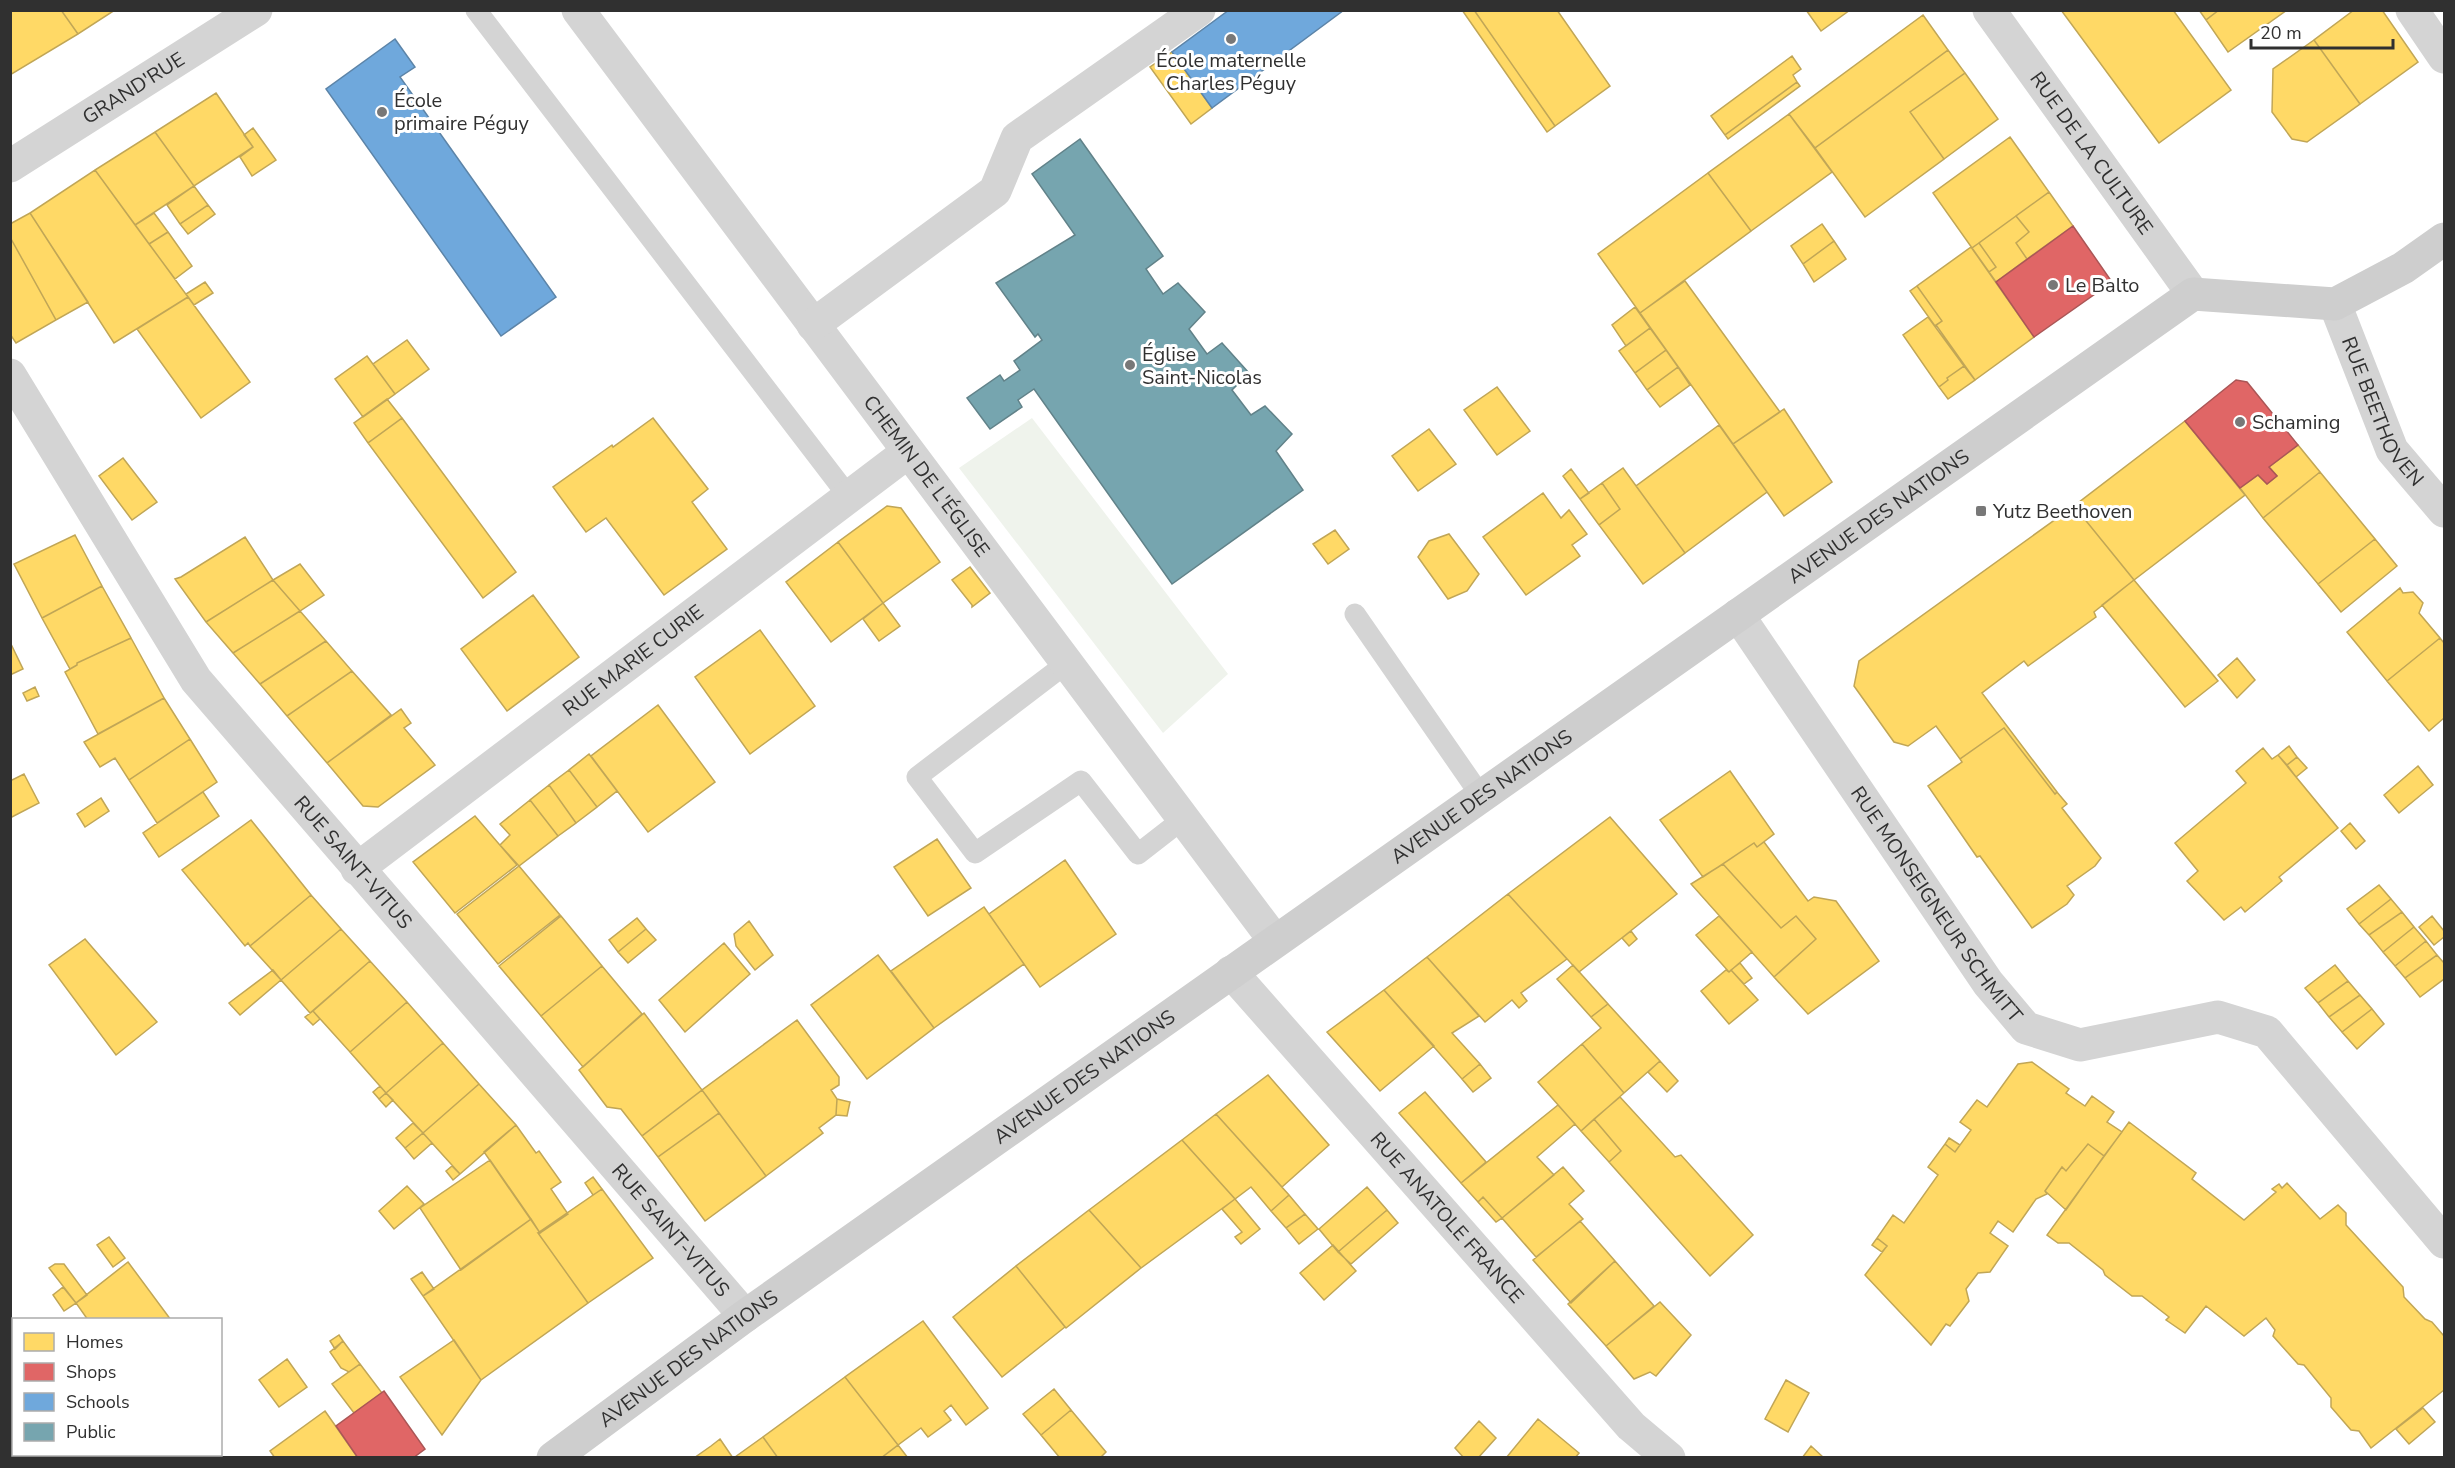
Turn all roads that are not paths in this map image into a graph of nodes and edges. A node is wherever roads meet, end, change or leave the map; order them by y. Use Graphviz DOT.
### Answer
graph roads {
  1 [pos="256,10"];
  2 [pos="476,10"];
  3 [pos="578,10"];
  4 [pos="1199,10"];
  5 [pos="1989,10"];
  6 [pos="2412,10"];
  7 [pos="2445,57"];
  8 [pos="10,166"];
  9 [pos="2445,238"];
  10 [pos="2193,294"];
  11 [pos="2335,304"];
  12 [pos="813,325"];
  13 [pos="10,375"];
  14 [pos="908,452"];
  15 [pos="849,497"];
  16 [pos="2445,511"];
  17 [pos="1355,614"];
  18 [pos="1738,615"];
  19 [pos="1067,663"];
  20 [pos="1481,796"];
  21 [pos="1184,819"];
  22 [pos="357,869"];
  23 [pos="1275,941"];
  24 [pos="1231,972"];
  25 [pos="2445,1242"];
  26 [pos="746,1316"];
  27 [pos="553,1458"];
  28 [pos="1669,1458"];
  1 -- 8 [label="street, GRAND'RUE"];
  2 -- 15 [label="lane"];
  3 -- 12 [label="street, CHEMIN DE L'ÉGLISE"];
  4 -- 12 [label="street"];
  5 -- 10 [label="street, RUE DE LA CULTURE"];
  6 -- 7 [label="street"];
  9 -- 11 [label="main road"];
  10 -- 11 [label="main road"];
  10 -- 18 [label="main road, AVENUE DES NATIONS"];
  11 -- 16 [label="street, RUE BEETHOVEN"];
  12 -- 14 [label="street, CHEMIN DE L'ÉGLISE"];
  13 -- 22 [label="street, RUE SAINT-VITUS"];
  14 -- 15 [label="street, RUE MARIE CURIE"];
  14 -- 19 [label="street, CHEMIN DE L'ÉGLISE"];
  15 -- 22 [label="street, RUE MARIE CURIE"];
  17 -- 20 [label="lane"];
  18 -- 20 [label="main road, AVENUE DES NATIONS"];
  18 -- 25 [label="street, RUE MONSEIGNEUR SCHMITT"];
  19 -- 21 [label="street, CHEMIN DE L'ÉGLISE"];
  19 -- 21 [label="lane"];
  20 -- 23 [label="main road, AVENUE DES NATIONS"];
  21 -- 23 [label="street, CHEMIN DE L'ÉGLISE"];
  22 -- 26 [label="street, RUE SAINT-VITUS"];
  23 -- 24 [label="main road, AVENUE DES NATIONS"];
  24 -- 26 [label="main road, AVENUE DES NATIONS"];
  24 -- 28 [label="street, RUE ANATOLE FRANCE"];
  26 -- 27 [label="main road, AVENUE DES NATIONS"];
}
